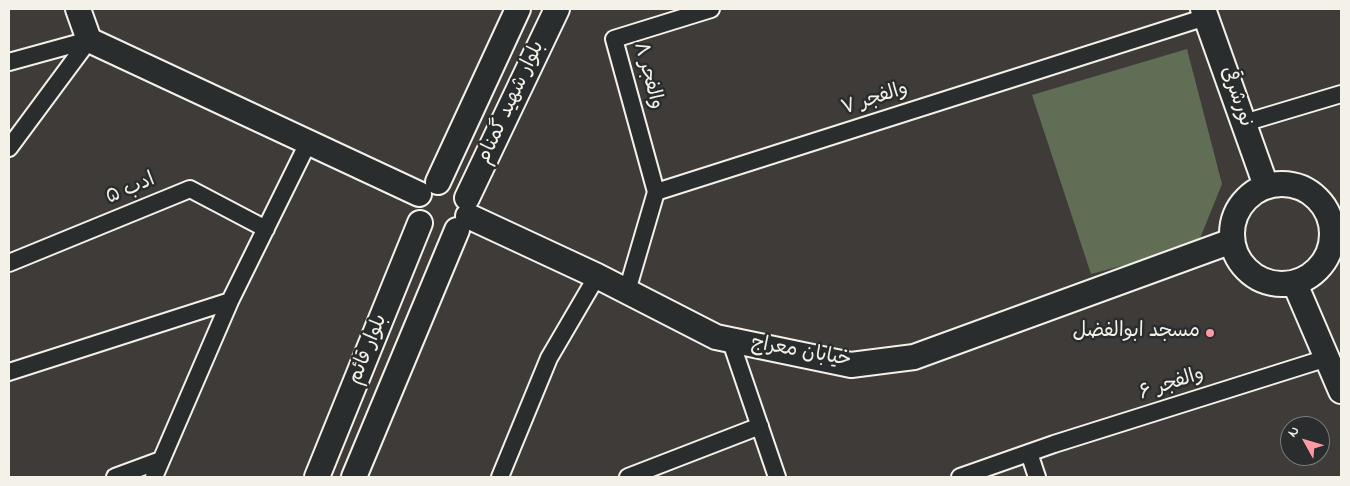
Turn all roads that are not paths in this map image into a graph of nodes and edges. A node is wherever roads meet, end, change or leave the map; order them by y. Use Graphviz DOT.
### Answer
graph roads {
  1 [pos="78,9"];
  2 [pos="518,9"];
  3 [pos="557,9"];
  4 [pos="711,9"];
  5 [pos="1205,13"];
  6 [pos="89,40"];
  7 [pos="9,62"];
  8 [pos="1341,94"];
  9 [pos="1244,123"];
  10 [pos="308,143"];
  11 [pos="9,148"];
  12 [pos="1266,186"];
  13 [pos="429,188"];
  14 [pos="656,192"];
  15 [pos="464,215"];
  16 [pos="420,223"];
  17 [pos="1337,227"];
  18 [pos="266,229"];
  19 [pos="1232,241"];
  20 [pos="9,263"];
  21 [pos="596,276"];
  22 [pos="1295,284"];
  23 [pos="627,292"];
  24 [pos="230,301"];
  25 [pos="730,340"];
  26 [pos="1327,358"];
  27 [pos="9,372"];
  28 [pos="1341,391"];
  29 [pos="760,426"];
  30 [pos="1030,453"];
  31 [pos="161,460"];
  32 [pos="115,477"];
  33 [pos="154,477"];
  34 [pos="317,477"];
  35 [pos="354,477"];
  36 [pos="500,477"];
  37 [pos="628,477"];
  38 [pos="777,477"];
  39 [pos="960,477"];
  40 [pos="1037,477"];
  1 -- 6 [label="street"];
  2 -- 13 [label="street, بلوار شهید گمنام"];
  3 -- 15 [label="street, بلوار شهید گمنام"];
  4 -- 14 [label="street, والفجر ۸"];
  5 -- 9 [label="street, نورشرقی"];
  5 -- 14 [label="street, والفجر ۷"];
  6 -- 7 [label="street"];
  6 -- 10 [label="street"];
  6 -- 11 [label="street"];
  8 -- 9 [label="street"];
  9 -- 12 [label="street, نورشرقی"];
  10 -- 13 [label="street"];
  10 -- 18 [label="street"];
  12 -- 17 [label="street"];
  12 -- 19 [label="street"];
  13 -- 15 [label="street"];
  13 -- 16 [label="street"];
  14 -- 23 [label="street"];
  15 -- 16 [label="street"];
  15 -- 21 [label="street, خیابان معراج"];
  15 -- 35 [label="street, بلوار قائم"];
  16 -- 34 [label="street, بلوار قائم"];
  17 -- 22 [label="street"];
  18 -- 20 [label="street, ادب ۵"];
  18 -- 24 [label="street"];
  19 -- 22 [label="street"];
  19 -- 25 [label="street, خیابان معراج"];
  21 -- 23 [label="street, خیابان معراج"];
  21 -- 36 [label="street"];
  22 -- 26 [label="street"];
  23 -- 25 [label="street, خیابان معراج"];
  24 -- 27 [label="street"];
  24 -- 31 [label="street"];
  25 -- 29 [label="street"];
  26 -- 28 [label="street"];
  26 -- 30 [label="street, والفجر ۶"];
  29 -- 37 [label="street"];
  29 -- 38 [label="street"];
  30 -- 39 [label="street, والفجر ۶"];
  30 -- 40 [label="street"];
  31 -- 32 [label="street"];
  31 -- 33 [label="street"];
}
